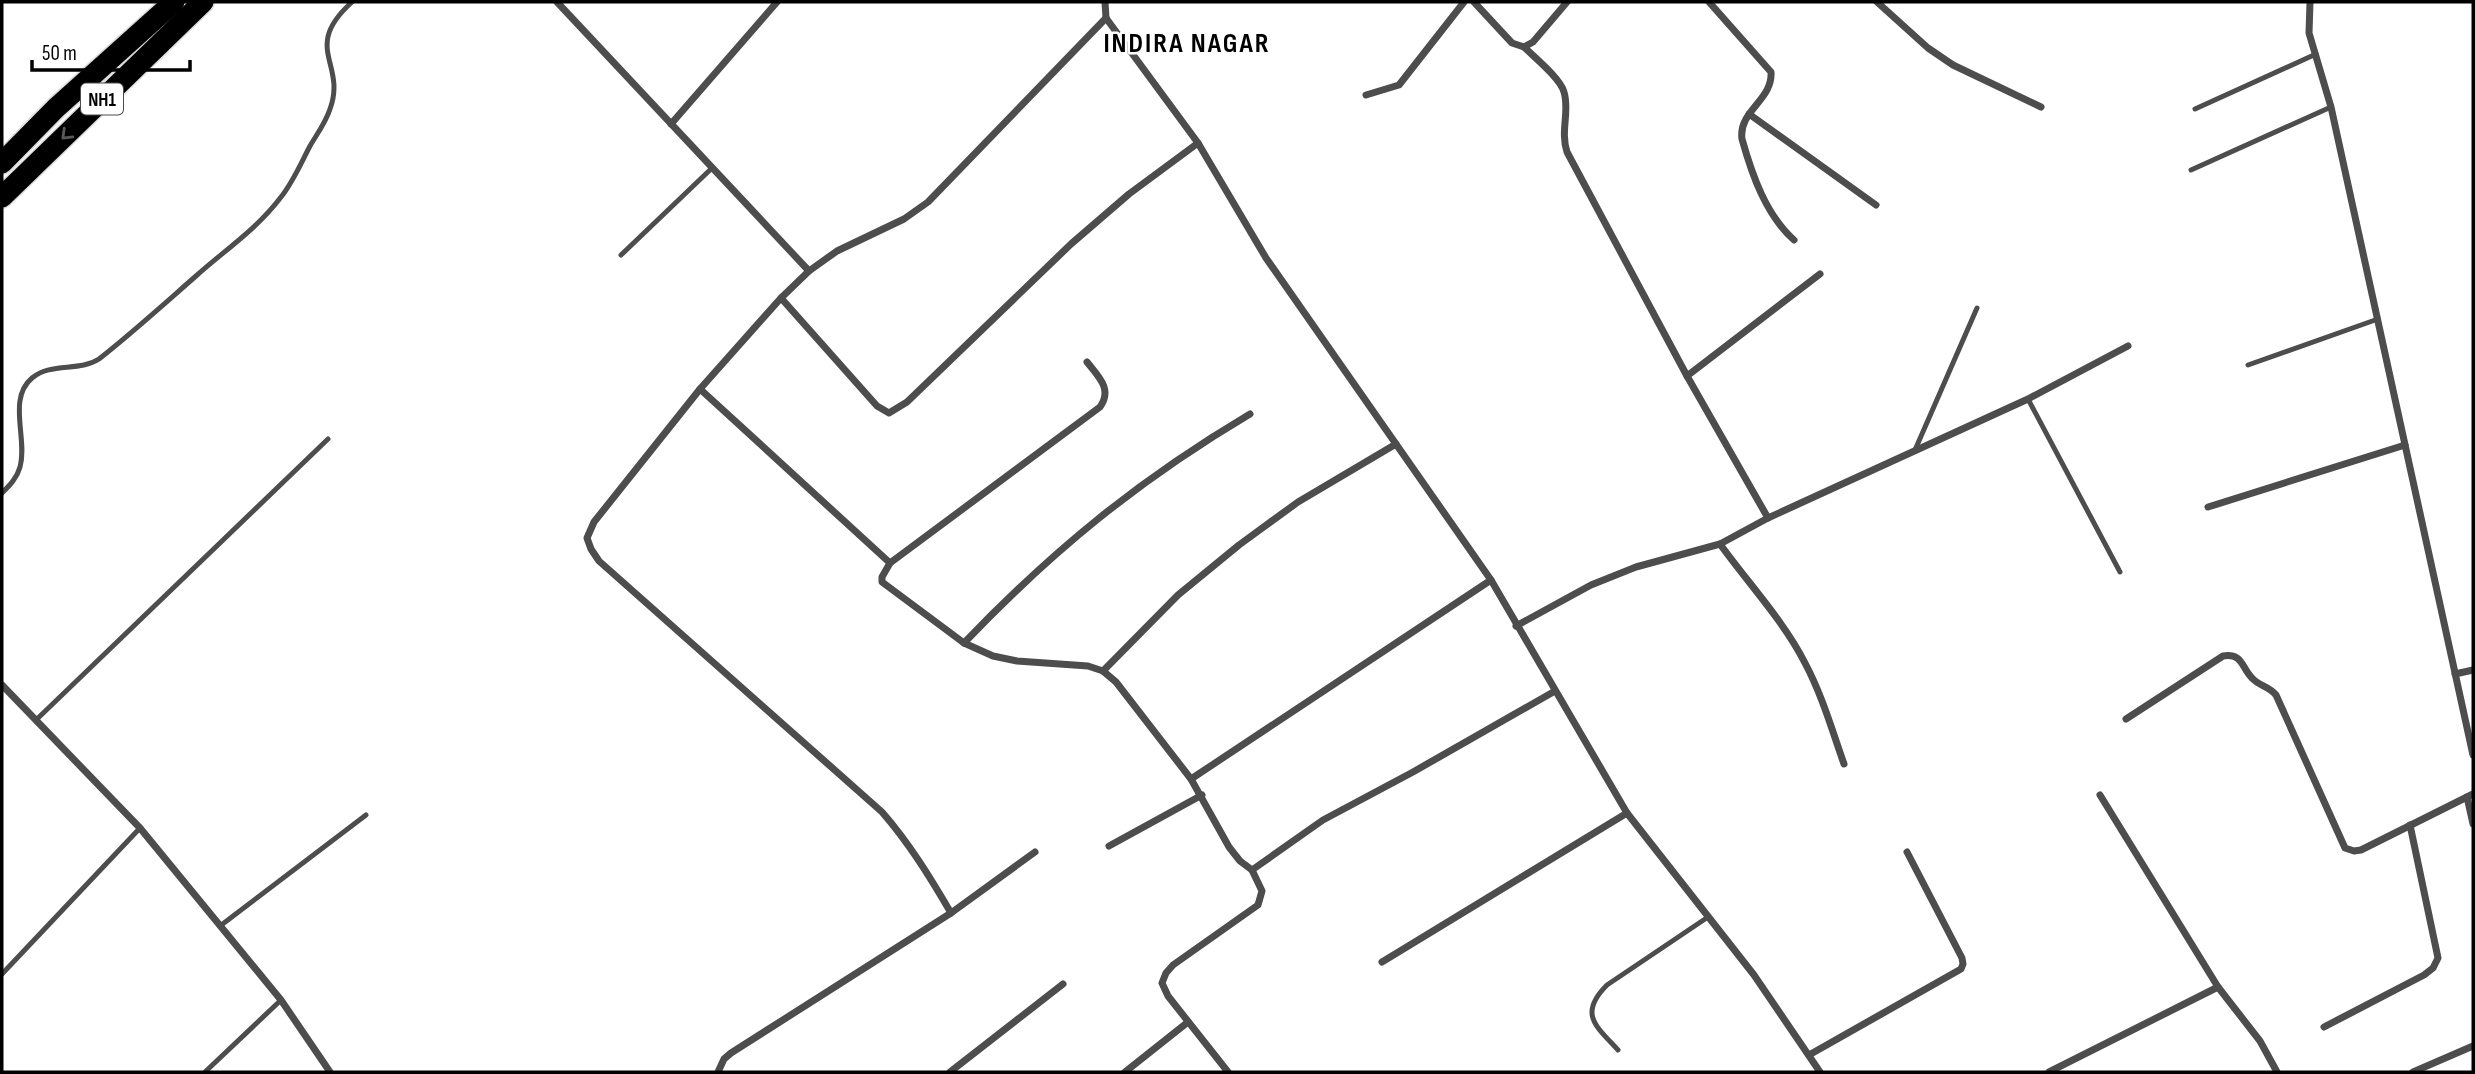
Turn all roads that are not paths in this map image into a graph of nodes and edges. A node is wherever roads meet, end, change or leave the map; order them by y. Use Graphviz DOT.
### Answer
graph roads {
  1 [pos="173,2"];
  2 [pos="203,2"];
  3 [pos="352,2"];
  4 [pos="557,2"];
  5 [pos="571,2"];
  6 [pos="777,2"];
  7 [pos="1105,2"];
  8 [pos="1464,2"];
  9 [pos="1474,2"];
  10 [pos="1567,2"];
  11 [pos="1709,2"];
  12 [pos="1877,2"];
  13 [pos="2309,2"];
  14 [pos="564,9"];
  15 [pos="1106,18"];
  16 [pos="1524,47"];
  17 [pos="2316,54"];
  18 [pos="1366,94"];
  19 [pos="2041,107"];
  20 [pos="2331,107"];
  21 [pos="2195,109"];
  22 [pos="1749,114"];
  23 [pos="671,124"];
  24 [pos="1198,143"];
  25 [pos="2,163"];
  26 [pos="712,168"];
  27 [pos="2191,170"];
  28 [pos="2,197"];
  29 [pos="1877,205"];
  30 [pos="1794,240"];
  31 [pos="621,255"];
  32 [pos="809,271"];
  33 [pos="1820,274"];
  34 [pos="781,298"];
  35 [pos="1976,308"];
  36 [pos="2378,318"];
  37 [pos="2128,346"];
  38 [pos="1087,362"];
  39 [pos="2248,365"];
  40 [pos="1688,376"];
  41 [pos="700,389"];
  42 [pos="2028,399"];
  43 [pos="1250,414"];
  44 [pos="328,439"];
  45 [pos="1396,444"];
  46 [pos="2404,446"];
  47 [pos="1914,452"];
  48 [pos="2,493"];
  49 [pos="2208,506"];
  50 [pos="1768,518"];
  51 [pos="1720,544"];
  52 [pos="890,563"];
  53 [pos="2120,572"];
  54 [pos="1491,580"];
  55 [pos="1516,626"];
  56 [pos="964,643"];
  57 [pos="2473,670"];
  58 [pos="1103,671"];
  59 [pos="2455,674"];
  60 [pos="2,685"];
  61 [pos="1555,691"];
  62 [pos="2126,719"];
  63 [pos="36,720"];
  64 [pos="2473,755"];
  65 [pos="1844,764"];
  66 [pos="1191,779"];
  67 [pos="1202,795"];
  68 [pos="2101,795"];
  69 [pos="2470,796"];
  70 [pos="1627,813"];
  71 [pos="366,815"];
  72 [pos="2473,824"];
  73 [pos="2410,825"];
  74 [pos="140,828"];
  75 [pos="1109,846"];
  76 [pos="1035,852"];
  77 [pos="1907,852"];
  78 [pos="1252,870"];
  79 [pos="951,913"];
  80 [pos="1708,917"];
  81 [pos="220,926"];
  82 [pos="1382,962"];
  83 [pos="2,974"];
  84 [pos="1063,984"];
  85 [pos="2218,986"];
  86 [pos="281,1000"];
  87 [pos="1188,1022"];
  88 [pos="2324,1027"];
  89 [pos="2473,1046"];
  90 [pos="1618,1050"];
  91 [pos="1809,1055"];
  92 [pos="205,1072"];
  93 [pos="330,1072"];
  94 [pos="718,1072"];
  95 [pos="950,1072"];
  96 [pos="1125,1072"];
  97 [pos="1228,1072"];
  98 [pos="1820,1072"];
  99 [pos="2049,1072"];
  100 [pos="2277,1072"];
  101 [pos="2413,1072"];
  1 -- 25 [label="highway, NH1"];
  2 -- 28 [label="highway, NH1, one-way"];
  3 -- 48 [label="lane"];
  4 -- 14 [label="street"];
  5 -- 14 [label="street"];
  6 -- 23 [label="street"];
  7 -- 15 [label="street"];
  8 -- 18 [label="street"];
  9 -- 16 [label="street"];
  10 -- 16 [label="street"];
  11 -- 22 [label="street"];
  12 -- 19 [label="street"];
  13 -- 17 [label="street"];
  14 -- 23 [label="street"];
  15 -- 24 [label="street"];
  15 -- 32 [label="street"];
  16 -- 40 [label="street"];
  17 -- 20 [label="street"];
  17 -- 21 [label="lane"];
  20 -- 27 [label="lane"];
  20 -- 36 [label="street"];
  22 -- 29 [label="street"];
  22 -- 30 [label="street"];
  23 -- 26 [label="street"];
  24 -- 34 [label="street"];
  24 -- 45 [label="street"];
  26 -- 31 [label="lane"];
  26 -- 32 [label="street"];
  32 -- 34 [label="street"];
  33 -- 40 [label="street"];
  34 -- 41 [label="street"];
  35 -- 47 [label="lane"];
  36 -- 39 [label="lane"];
  36 -- 46 [label="street"];
  37 -- 42 [label="street"];
  38 -- 52 [label="street"];
  40 -- 50 [label="street"];
  41 -- 52 [label="street"];
  41 -- 79 [label="street"];
  42 -- 47 [label="street"];
  42 -- 53 [label="lane"];
  43 -- 56 [label="street"];
  44 -- 63 [label="lane"];
  45 -- 54 [label="street"];
  45 -- 58 [label="street"];
  46 -- 49 [label="street"];
  46 -- 59 [label="street"];
  47 -- 50 [label="street"];
  50 -- 51 [label="street"];
  51 -- 55 [label="street"];
  51 -- 65 [label="street"];
  52 -- 56 [label="street"];
  54 -- 55 [label="street"];
  54 -- 66 [label="street"];
  55 -- 61 [label="street"];
  56 -- 58 [label="street"];
  57 -- 59 [label="street"];
  58 -- 66 [label="street"];
  59 -- 64 [label="street"];
  60 -- 63 [label="street"];
  61 -- 70 [label="street"];
  61 -- 78 [label="street"];
  62 -- 73 [label="street"];
  63 -- 74 [label="street"];
  66 -- 67 [label="street"];
  67 -- 75 [label="street"];
  67 -- 78 [label="street"];
  68 -- 85 [label="street"];
  69 -- 72 [label="street"];
  69 -- 73 [label="street"];
  70 -- 80 [label="street"];
  70 -- 82 [label="street"];
  71 -- 81 [label="lane"];
  73 -- 88 [label="street"];
  74 -- 81 [label="street"];
  74 -- 83 [label="lane"];
  76 -- 79 [label="street"];
  77 -- 91 [label="street"];
  78 -- 87 [label="street"];
  79 -- 94 [label="street"];
  80 -- 90 [label="lane"];
  80 -- 91 [label="street"];
  81 -- 86 [label="street"];
  84 -- 95 [label="street"];
  85 -- 99 [label="street"];
  85 -- 100 [label="street"];
  86 -- 92 [label="lane"];
  86 -- 93 [label="street"];
  87 -- 96 [label="street"];
  87 -- 97 [label="street"];
  89 -- 101 [label="street"];
  91 -- 98 [label="street"];
}
